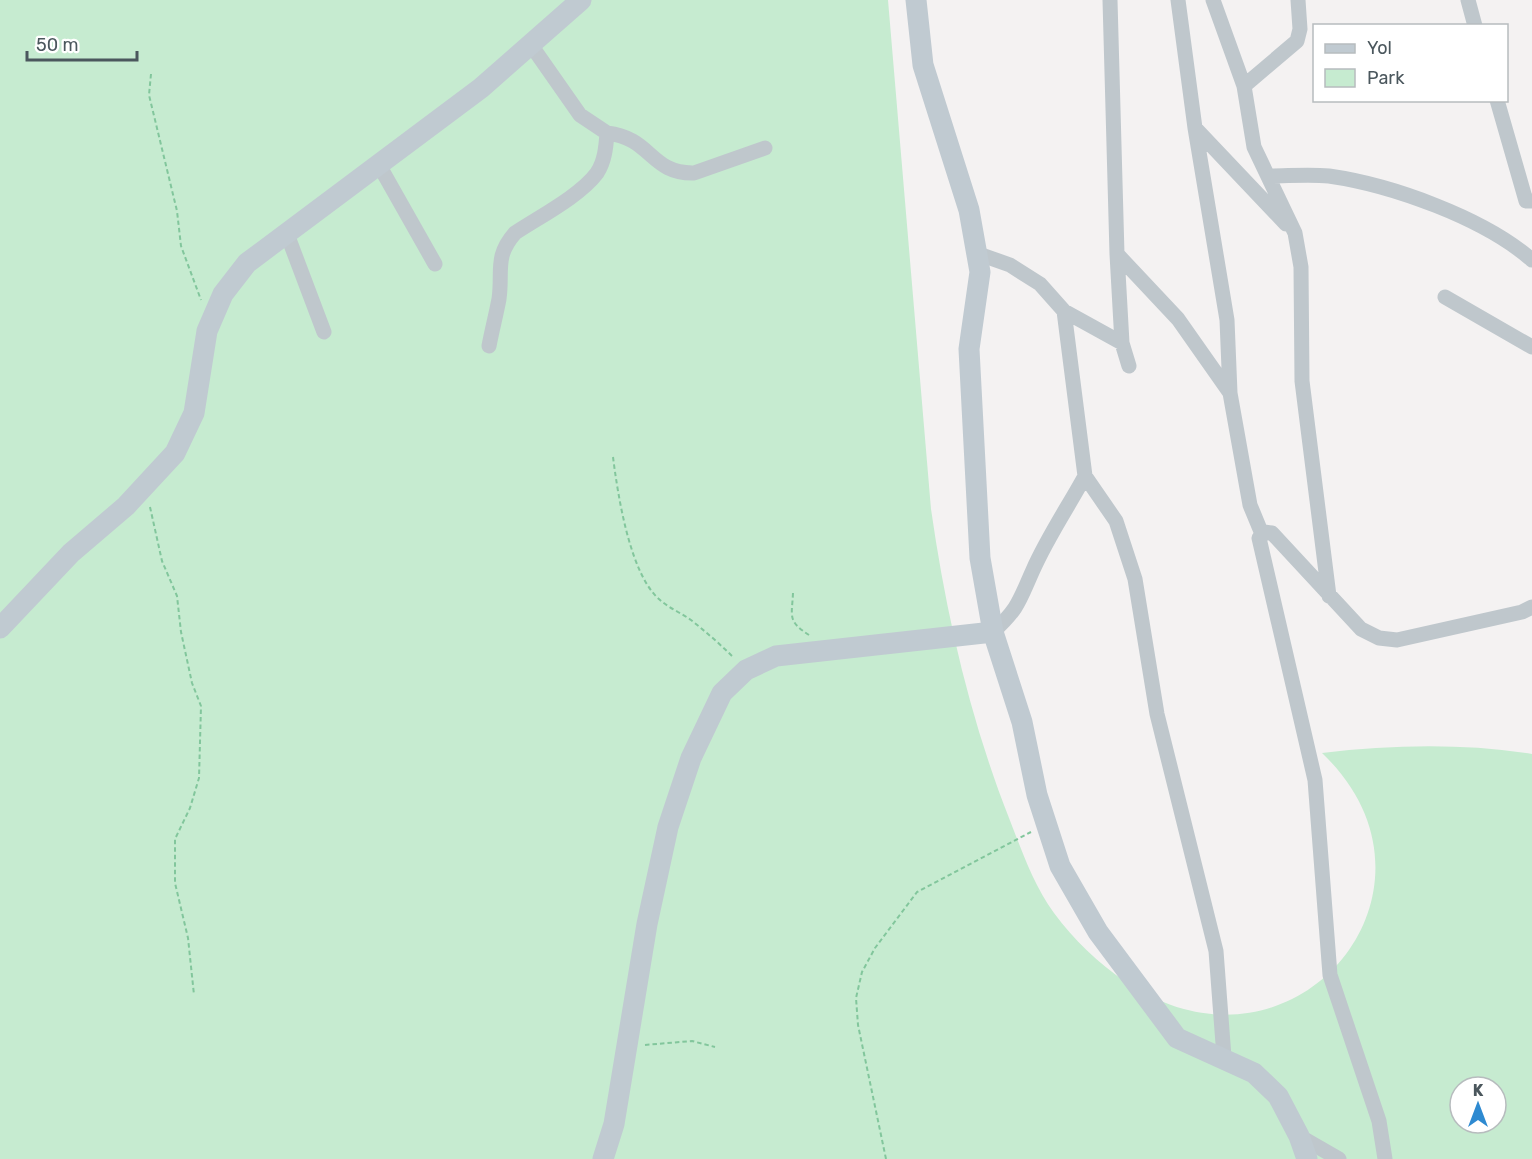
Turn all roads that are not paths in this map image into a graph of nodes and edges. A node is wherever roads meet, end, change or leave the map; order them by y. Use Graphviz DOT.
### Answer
graph roads {
  1 [pos="581,0"];
  2 [pos="916,0"];
  3 [pos="1110,0"];
  4 [pos="1178,0"];
  5 [pos="1213,0"];
  6 [pos="1298,0"];
  7 [pos="1468,0"];
  8 [pos="1474,24"];
  9 [pos="531,45"];
  10 [pos="1244,86"];
  11 [pos="1498,102"];
  12 [pos="1195,128"];
  13 [pos="607,133"];
  14 [pos="765,148"];
  15 [pos="379,165"];
  16 [pos="1268,176"];
  17 [pos="1532,201"];
  18 [pos="1295,233"];
  19 [pos="287,234"];
  20 [pos="976,254"];
  21 [pos="1117,254"];
  22 [pos="1532,260"];
  23 [pos="435,264"];
  24 [pos="1445,297"];
  25 [pos="1064,311"];
  26 [pos="324,332"];
  27 [pos="1122,343"];
  28 [pos="489,346"];
  29 [pos="1532,347"];
  30 [pos="1129,366"];
  31 [pos="1230,393"];
  32 [pos="1085,476"];
  33 [pos="1262,534"];
  34 [pos="1329,596"];
  35 [pos="1532,607"];
  36 [pos="0,628"];
  37 [pos="993,633"];
  38 [pos="1224,1058"];
  39 [pos="1299,1136"];
  40 [pos="603,1159"];
  41 [pos="1307,1159"];
  42 [pos="1339,1159"];
  43 [pos="1385,1159"];
  1 -- 9 [label="street"];
  2 -- 20 [label="street"];
  3 -- 21 [label="street"];
  4 -- 12 [label="street"];
  5 -- 10 [label="street"];
  6 -- 10 [label="street"];
  7 -- 8 [label="street"];
  9 -- 13 [label="street"];
  9 -- 15 [label="street"];
  10 -- 16 [label="street"];
  11 -- 17 [label="street"];
  12 -- 18 [label="street"];
  12 -- 31 [label="street"];
  13 -- 14 [label="street"];
  13 -- 28 [label="street"];
  15 -- 19 [label="street"];
  15 -- 23 [label="street"];
  16 -- 18 [label="street"];
  16 -- 22 [label="street"];
  18 -- 34 [label="street"];
  19 -- 26 [label="street"];
  19 -- 36 [label="street"];
  20 -- 25 [label="street"];
  20 -- 37 [label="street"];
  21 -- 27 [label="street"];
  21 -- 31 [label="street"];
  24 -- 29 [label="street"];
  25 -- 27 [label="street"];
  25 -- 32 [label="street"];
  27 -- 30 [label="street"];
  31 -- 33 [label="street"];
  32 -- 37 [label="street"];
  32 -- 38 [label="street"];
  33 -- 34 [label="street"];
  33 -- 43 [label="street"];
  34 -- 35 [label="street"];
  37 -- 38 [label="street"];
  37 -- 40 [label="street"];
  38 -- 39 [label="street"];
  39 -- 41 [label="street"];
  39 -- 42 [label="street"];
}
